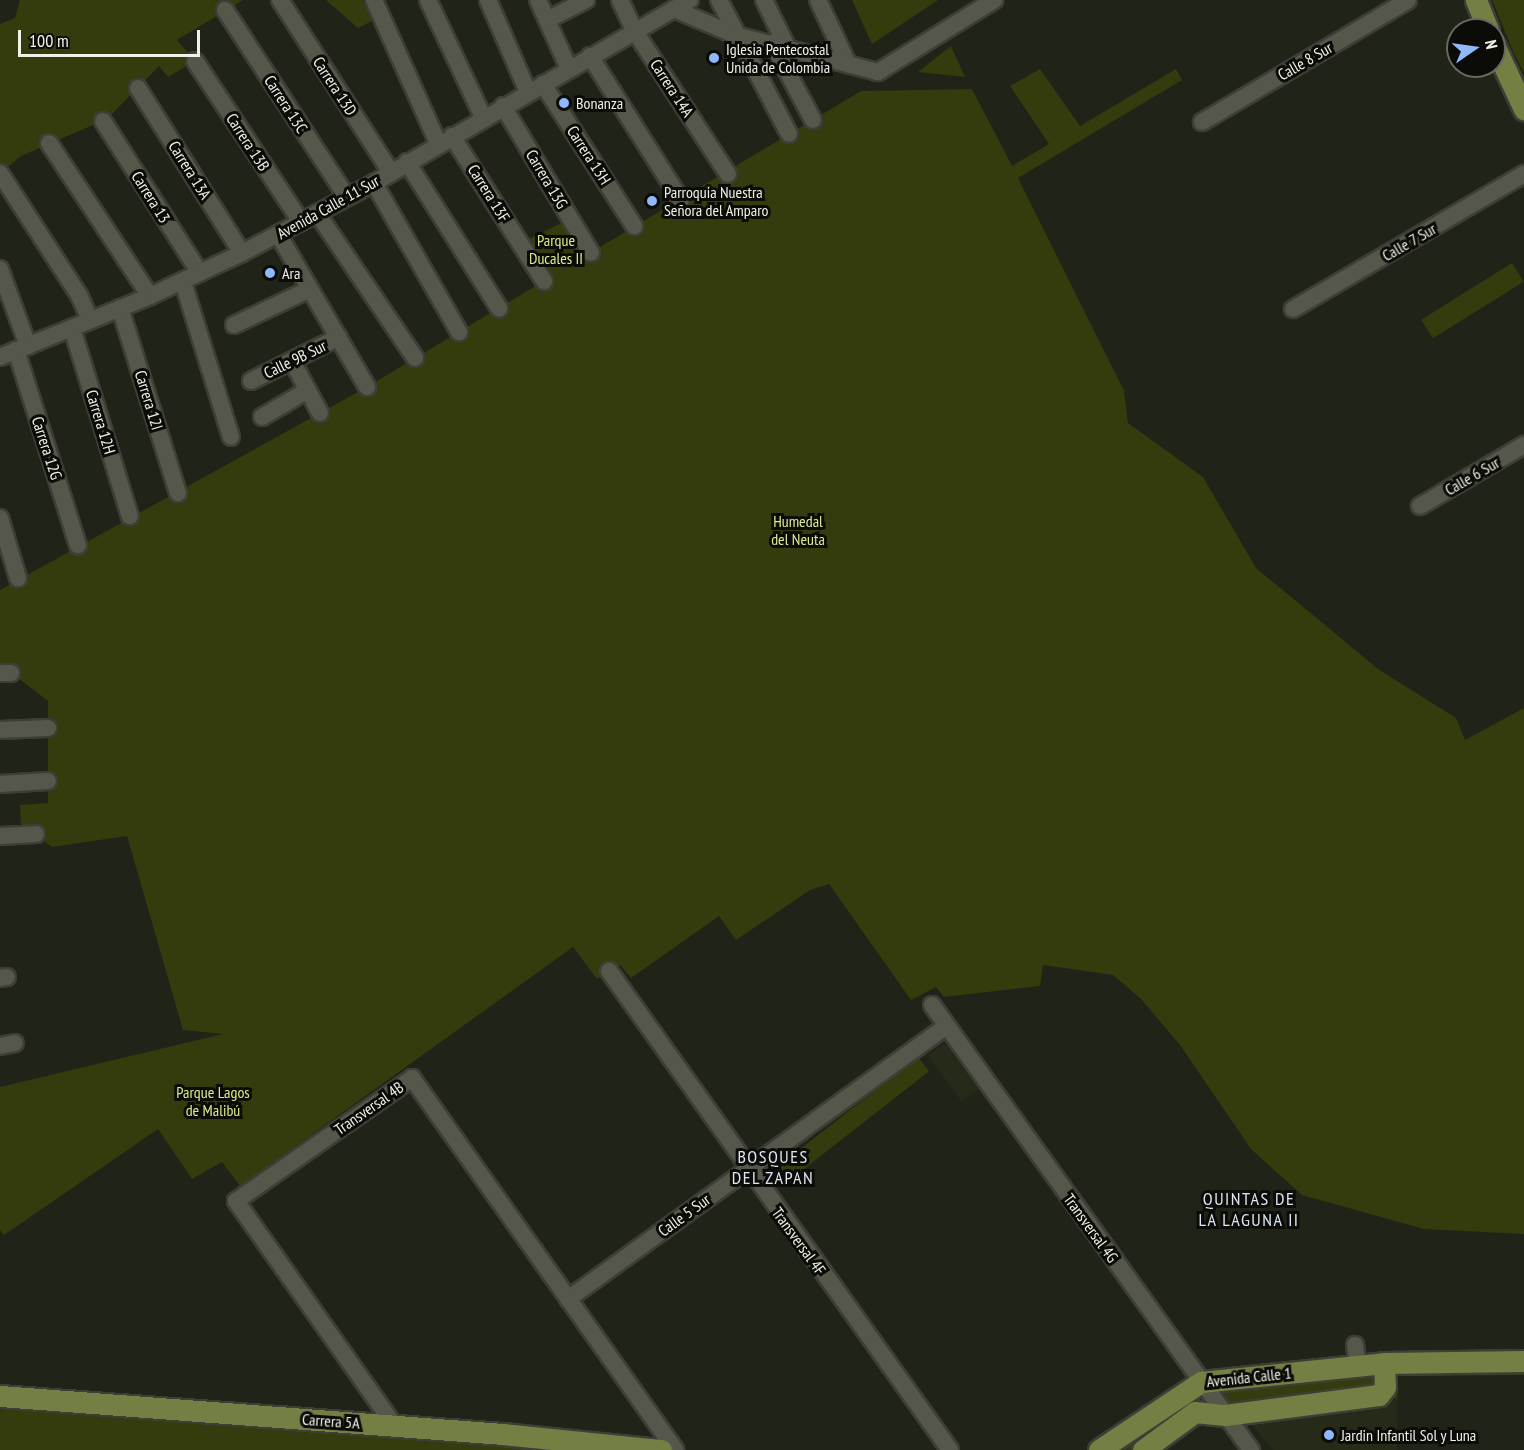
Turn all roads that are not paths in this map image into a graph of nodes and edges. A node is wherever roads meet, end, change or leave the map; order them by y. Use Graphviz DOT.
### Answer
graph roads {
  1 [pos="280,0"];
  2 [pos="374,0"];
  3 [pos="428,0"];
  4 [pos="488,0"];
  5 [pos="538,0"];
  6 [pos="586,0"];
  7 [pos="620,0"];
  8 [pos="690,0"];
  9 [pos="719,0"];
  10 [pos="764,0"];
  11 [pos="818,0"];
  12 [pos="994,0"];
  13 [pos="1408,0"];
  14 [pos="1476,0"];
  15 [pos="672,5"];
  16 [pos="225,10"];
  17 [pos="1483,18"];
  18 [pos="547,20"];
  19 [pos="634,30"];
  20 [pos="735,35"];
  21 [pos="779,45"];
  22 [pos="590,56"];
  23 [pos="195,61"];
  24 [pos="848,64"];
  25 [pos="569,69"];
  26 [pos="1506,71"];
  27 [pos="138,88"];
  28 [pos="536,88"];
  29 [pos="503,106"];
  30 [pos="1524,109"];
  31 [pos="483,117"];
  32 [pos="813,120"];
  33 [pos="103,121"];
  34 [pos="1202,122"];
  35 [pos="789,134"];
  36 [pos="445,140"];
  37 [pos="49,143"];
  38 [pos="407,162"];
  39 [pos="391,172"];
  40 [pos="0,173"];
  41 [pos="728,174"];
  42 [pos="1524,174"];
  43 [pos="374,183"];
  44 [pos="347,197"];
  45 [pos="681,200"];
  46 [pos="317,213"];
  47 [pos="301,222"];
  48 [pos="634,226"];
  49 [pos="278,234"];
  50 [pos="242,253"];
  51 [pos="591,253"];
  52 [pos="0,269"];
  53 [pos="200,273"];
  54 [pos="544,280"];
  55 [pos="183,282"];
  56 [pos="310,289"];
  57 [pos="150,296"];
  58 [pos="120,308"];
  59 [pos="499,308"];
  60 [pos="1293,309"];
  61 [pos="90,320"];
  62 [pos="234,326"];
  63 [pos="72,328"];
  64 [pos="459,332"];
  65 [pos="339,337"];
  66 [pos="22,348"];
  67 [pos="0,357"];
  68 [pos="415,358"];
  69 [pos="292,361"];
  70 [pos="251,381"];
  71 [pos="367,387"];
  72 [pos="306,391"];
  73 [pos="320,413"];
  74 [pos="262,417"];
  75 [pos="231,437"];
  76 [pos="1524,445"];
  77 [pos="178,493"];
  78 [pos="1419,506"];
  79 [pos="130,516"];
  80 [pos="0,518"];
  81 [pos="78,545"];
  82 [pos="18,578"];
  83 [pos="48,728"];
  84 [pos="0,730"];
  85 [pos="48,781"];
  86 [pos="0,784"];
  87 [pos="36,834"];
  88 [pos="0,836"];
  89 [pos="609,971"];
  90 [pos="932,1005"];
  91 [pos="946,1026"];
  92 [pos="746,1169"];
  93 [pos="568,1299"];
  94 [pos="1355,1345"];
  95 [pos="1524,1360"];
  96 [pos="1384,1363"];
  97 [pos="1358,1366"];
  98 [pos="1201,1382"];
  99 [pos="0,1396"];
  100 [pos="1226,1415"];
  101 [pos="394,1425"];
  102 [pos="661,1450"];
  103 [pos="675,1450"];
  104 [pos="950,1450"];
  105 [pos="1099,1450"];
  106 [pos="1143,1450"];
  107 [pos="1251,1450"];
  1 -- 39 [label="street, Carrera 13D"];
  2 -- 36 [label="street, Carrera 13F"];
  3 -- 31 [label="street"];
  4 -- 28 [label="street, Carrera 13H"];
  5 -- 18 [label="street"];
  6 -- 18 [label="street"];
  7 -- 19 [label="street, Carrera 14A"];
  8 -- 15 [label="street, Avenida Calle 11 Sur"];
  9 -- 20 [label="street"];
  10 -- 21 [label="street"];
  11 -- 24 [label="street"];
  12 -- 24 [label="street"];
  13 -- 34 [label="street, Calle 8 Sur"];
  14 -- 17 [label="main road"];
  15 -- 19 [label="street, Avenida Calle 11 Sur"];
  15 -- 20 [label="street"];
  16 -- 44 [label="street, Carrera 13C"];
  18 -- 25 [label="street"];
  19 -- 22 [label="street, Avenida Calle 11 Sur"];
  19 -- 41 [label="street, Carrera 14A"];
  20 -- 21 [label="street"];
  20 -- 35 [label="street"];
  21 -- 24 [label="street"];
  21 -- 32 [label="street"];
  22 -- 25 [label="street, Avenida Calle 11 Sur"];
  22 -- 45 [label="street"];
  23 -- 47 [label="street, Carrera 13B"];
  25 -- 28 [label="street, Avenida Calle 11 Sur"];
  26 -- 30 [label="main road"];
  27 -- 50 [label="street, Carrera 13A"];
  28 -- 29 [label="street, Avenida Calle 11 Sur"];
  28 -- 48 [label="street, Carrera 13H"];
  29 -- 31 [label="street, Avenida Calle 11 Sur"];
  29 -- 51 [label="street, Carrera 13G"];
  31 -- 36 [label="street, Avenida Calle 11 Sur"];
  33 -- 53 [label="street, Carrera 13"];
  36 -- 38 [label="street, Avenida Calle 11 Sur"];
  36 -- 54 [label="street, Carrera 13F"];
  37 -- 57 [label="street"];
  38 -- 39 [label="street, Avenida Calle 11 Sur"];
  38 -- 59 [label="street"];
  39 -- 43 [label="street, Avenida Calle 11 Sur"];
  40 -- 61 [label="street"];
  42 -- 60 [label="street, Calle 7 Sur"];
  43 -- 44 [label="street, Avenida Calle 11 Sur"];
  43 -- 64 [label="street"];
  44 -- 46 [label="street, Avenida Calle 11 Sur"];
  46 -- 47 [label="street, Avenida Calle 11 Sur"];
  46 -- 68 [label="street"];
  47 -- 49 [label="street, Avenida Calle 11 Sur"];
  49 -- 50 [label="street, Avenida Calle 11 Sur"];
  49 -- 56 [label="street"];
  50 -- 53 [label="street, Avenida Calle 11 Sur"];
  52 -- 66 [label="street, Carrera 12G"];
  53 -- 55 [label="street, Avenida Calle 11 Sur"];
  55 -- 57 [label="street, Avenida Calle 11 Sur"];
  55 -- 75 [label="street"];
  56 -- 62 [label="street"];
  56 -- 65 [label="street"];
  57 -- 58 [label="street, Avenida Calle 11 Sur"];
  58 -- 61 [label="street, Avenida Calle 11 Sur"];
  58 -- 77 [label="street, Carrera 12I"];
  61 -- 63 [label="street, Avenida Calle 11 Sur"];
  63 -- 66 [label="street, Avenida Calle 11 Sur"];
  63 -- 79 [label="street, Carrera 12H"];
  65 -- 69 [label="street, Calle 9B Sur"];
  65 -- 71 [label="street"];
  66 -- 67 [label="street, Avenida Calle 11 Sur"];
  66 -- 81 [label="street, Carrera 12G"];
  69 -- 70 [label="street, Calle 9B Sur"];
  69 -- 72 [label="street"];
  72 -- 73 [label="street"];
  72 -- 74 [label="street"];
  76 -- 78 [label="street, Calle 6 Sur"];
  80 -- 82 [label="street"];
  83 -- 84 [label="street"];
  85 -- 86 [label="street"];
  87 -- 88 [label="street"];
  89 -- 92 [label="street, Transversal 4F"];
  90 -- 91 [label="street, Transversal 4G"];
  91 -- 92 [label="street, Calle 5 Sur"];
  91 -- 98 [label="street, Transversal 4G"];
  92 -- 93 [label="street, Calle 5 Sur"];
  92 -- 104 [label="street, Transversal 4F"];
  93 -- 101 [label="street, Transversal 4B"];
  93 -- 103 [label="street, Transversal 4B"];
  94 -- 97 [label="street"];
  95 -- 96 [label="main road, Avenida Calle 1"];
  96 -- 97 [label="main road, Avenida Calle 1"];
  96 -- 100 [label="main road, Avenida Calle 1"];
  97 -- 98 [label="main road, Avenida Calle 1"];
  98 -- 100 [label="street, Transversal 4G"];
  98 -- 105 [label="main road, Avenida Calle 1"];
  99 -- 101 [label="main road, Carrera 5A"];
  100 -- 106 [label="main road, Avenida Calle 1"];
  100 -- 107 [label="street, Transversal 4G"];
  101 -- 102 [label="main road, Carrera 5A"];
}
